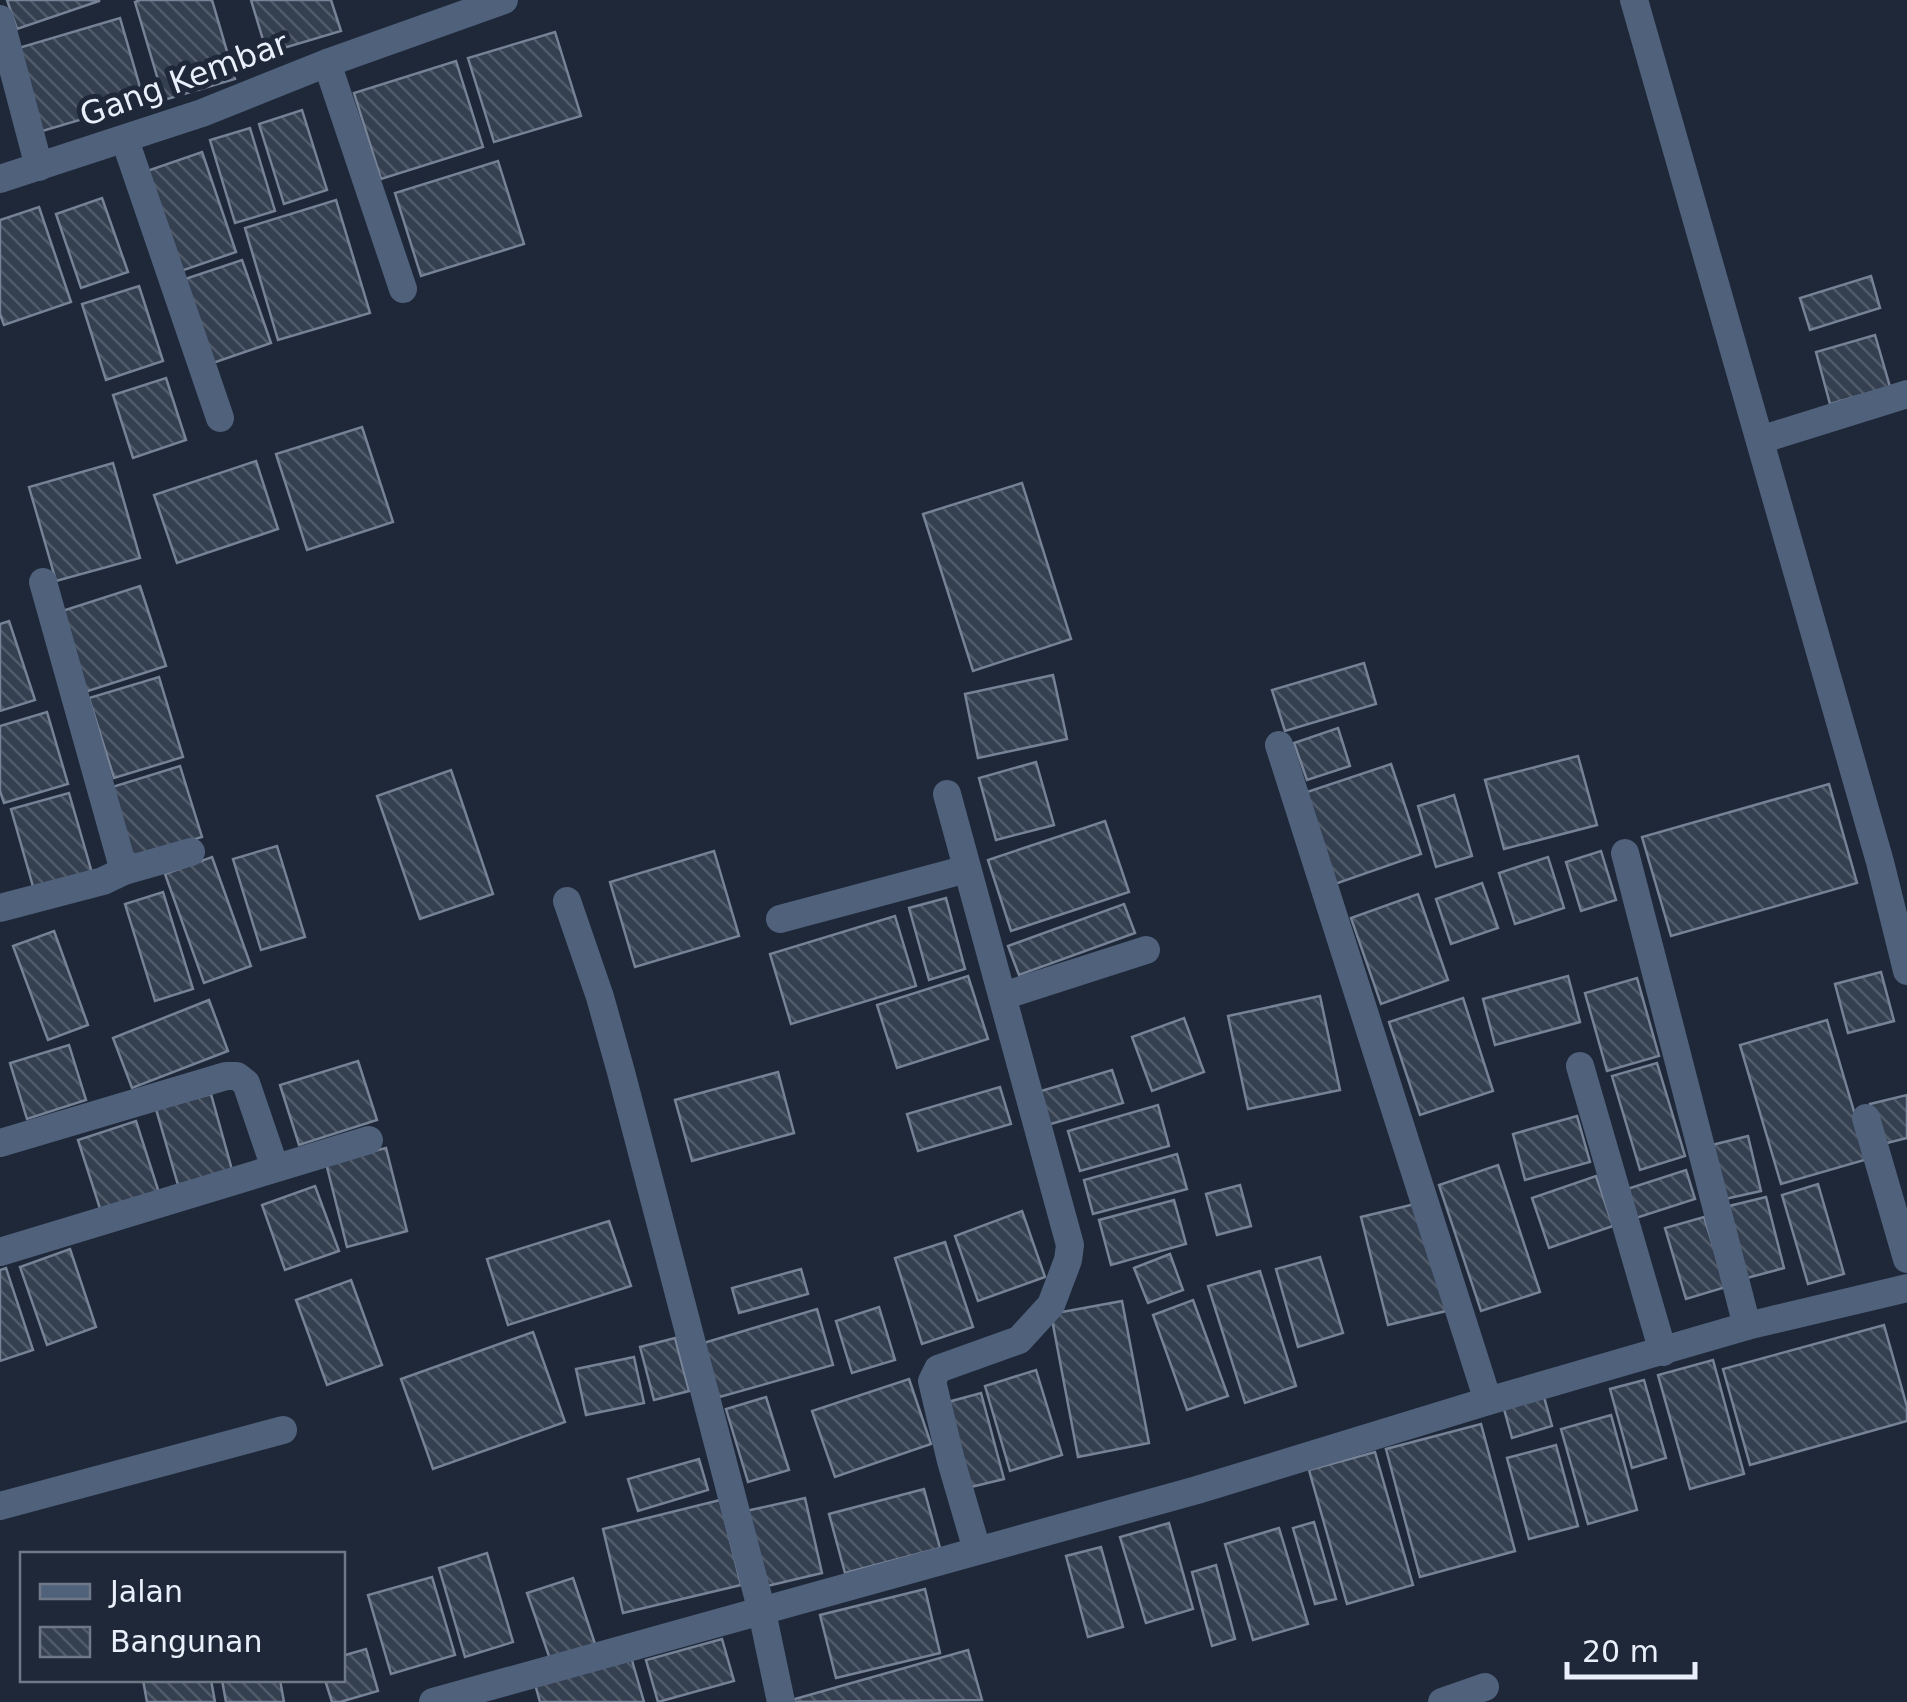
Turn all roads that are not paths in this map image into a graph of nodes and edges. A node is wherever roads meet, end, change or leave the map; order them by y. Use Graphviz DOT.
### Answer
graph roads {
  1 [pos="504,0"];
  2 [pos="1634,0"];
  3 [pos="0,19"];
  4 [pos="327,63"];
  5 [pos="125,140"];
  6 [pos="39,167"];
  7 [pos="0,179"];
  8 [pos="403,289"];
  9 [pos="1907,394"];
  10 [pos="220,418"];
  11 [pos="1760,440"];
  12 [pos="43,582"];
  13 [pos="1279,745"];
  14 [pos="946,794"];
  15 [pos="191,852"];
  16 [pos="1624,854"];
  17 [pos="967,869"];
  18 [pos="124,871"];
  19 [pos="567,901"];
  20 [pos="0,908"];
  21 [pos="780,918"];
  22 [pos="1146,950"];
  23 [pos="1907,971"];
  24 [pos="1003,996"];
  25 [pos="1580,1066"];
  26 [pos="1866,1118"];
  27 [pos="368,1140"];
  28 [pos="0,1143"];
  29 [pos="275,1168"];
  30 [pos="0,1252"];
  31 [pos="1907,1259"];
  32 [pos="1907,1288"];
  33 [pos="1747,1326"];
  34 [pos="1663,1352"];
  35 [pos="1488,1401"];
  36 [pos="283,1430"];
  37 [pos="0,1506"];
  38 [pos="977,1550"];
  39 [pos="762,1612"];
  40 [pos="1485,1687"];
  41 [pos="433,1702"];
  42 [pos="781,1702"];
  43 [pos="1442,1702"];
  1 -- 4 [label="street, Gang Kembar"];
  2 -- 11 [label="street"];
  3 -- 6 [label="street"];
  4 -- 5 [label="street, Gang Kembar"];
  4 -- 8 [label="street"];
  5 -- 6 [label="street, Gang Kembar"];
  5 -- 10 [label="street"];
  6 -- 7 [label="street, Gang Kembar"];
  9 -- 11 [label="street"];
  11 -- 23 [label="street"];
  12 -- 18 [label="street"];
  13 -- 35 [label="street"];
  14 -- 17 [label="street"];
  15 -- 18 [label="street"];
  16 -- 33 [label="street"];
  17 -- 21 [label="street"];
  17 -- 24 [label="street"];
  18 -- 20 [label="street"];
  19 -- 39 [label="street"];
  22 -- 24 [label="street"];
  24 -- 38 [label="street"];
  25 -- 34 [label="street"];
  26 -- 31 [label="street"];
  27 -- 29 [label="street"];
  28 -- 29 [label="street"];
  29 -- 30 [label="street"];
  32 -- 33 [label="street"];
  33 -- 34 [label="street"];
  34 -- 35 [label="street"];
  35 -- 38 [label="street"];
  36 -- 37 [label="street"];
  38 -- 39 [label="street"];
  39 -- 41 [label="street"];
  39 -- 42 [label="street"];
  40 -- 43 [label="street"];
}
